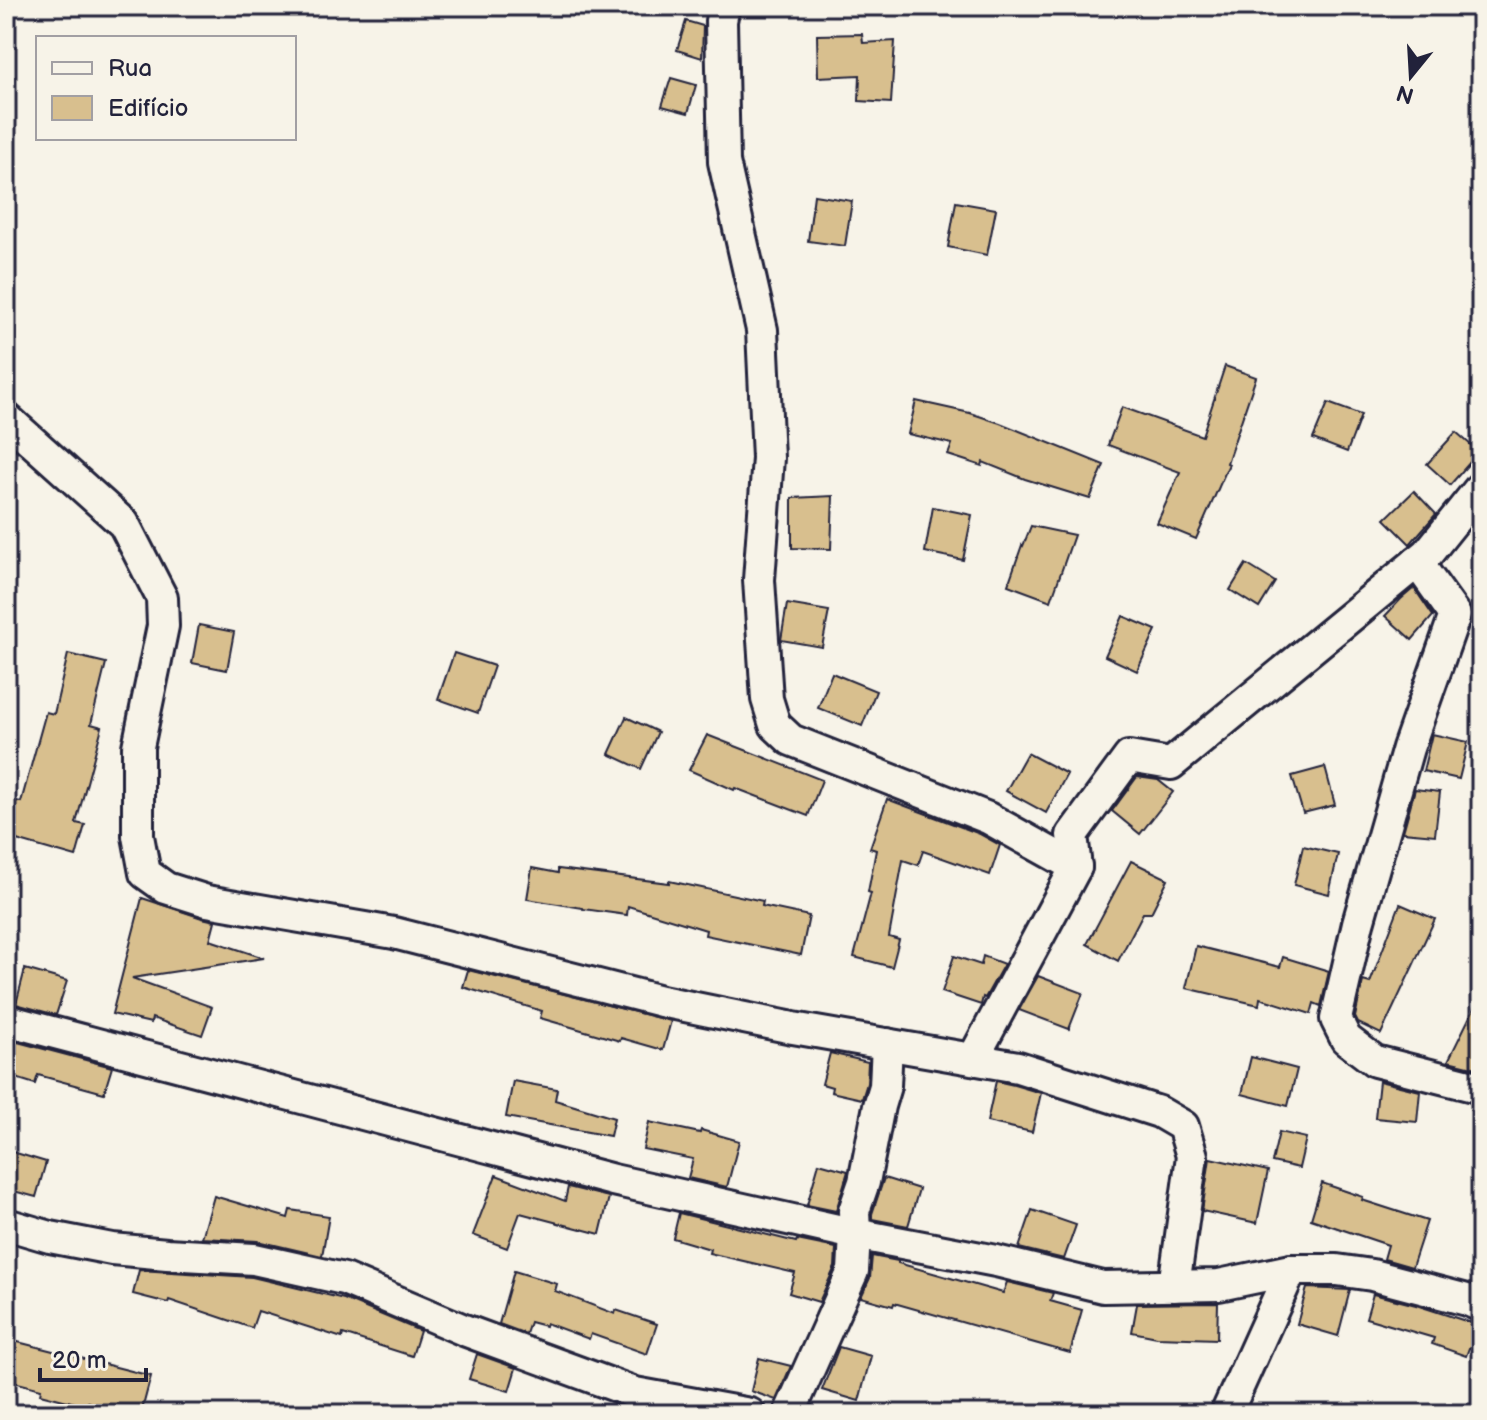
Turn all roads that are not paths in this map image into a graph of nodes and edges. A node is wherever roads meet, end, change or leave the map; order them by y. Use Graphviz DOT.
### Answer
graph roads {
  1 [pos="724,6"];
  2 [pos="6,418"];
  3 [pos="1481,487"];
  4 [pos="1417,562"];
  5 [pos="1076,867"];
  6 [pos="6,1020"];
  7 [pos="887,1044"];
  8 [pos="973,1059"];
  9 [pos="1481,1088"];
  10 [pos="6,1224"];
  11 [pos="855,1234"];
  12 [pos="1291,1270"];
  13 [pos="1174,1286"];
  14 [pos="1476,1299"];
  15 [pos="632,1404"];
  16 [pos="750,1414"];
  17 [pos="789,1414"];
  18 [pos="1226,1414"];
  1 -- 5 [label="street"];
  2 -- 7 [label="street"];
  3 -- 4 [label="street"];
  4 -- 5 [label="street"];
  4 -- 9 [label="street"];
  5 -- 8 [label="street"];
  6 -- 11 [label="street"];
  7 -- 8 [label="street"];
  7 -- 11 [label="street"];
  8 -- 13 [label="street"];
  10 -- 15 [label="street"];
  11 -- 13 [label="street"];
  11 -- 17 [label="street"];
  12 -- 13 [label="street"];
  12 -- 14 [label="street"];
  12 -- 18 [label="street"];
  15 -- 16 [label="street"];
}
